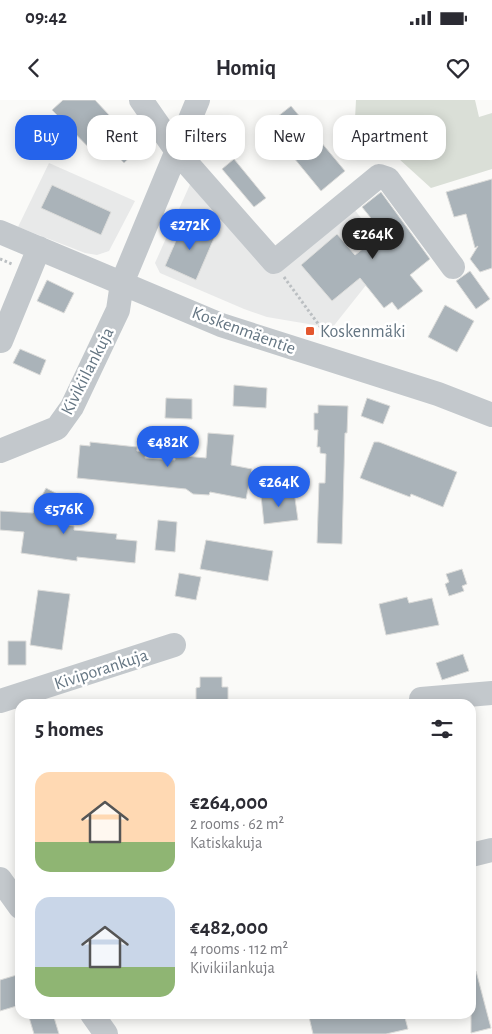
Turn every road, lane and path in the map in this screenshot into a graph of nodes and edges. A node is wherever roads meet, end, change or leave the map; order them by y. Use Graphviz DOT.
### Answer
graph roads {
  1 [pos="141,100"];
  2 [pos="198,100"];
  3 [pos="192,115"];
  4 [pos="166,136"];
  5 [pos="175,160"];
  6 [pos="184,160"];
  7 [pos="0,232"];
  8 [pos="39,248"];
  9 [pos="274,262"];
  10 [pos="453,267"];
  11 [pos="122,283"];
  12 [pos="327,336"];
  13 [pos="1,341"];
  14 [pos="492,414"];
  15 [pos="0,451"];
  16 [pos="174,645"];
  17 [pos="492,693"];
  18 [pos="421,699"];
  19 [pos="0,701"];
  20 [pos="492,850"];
  21 [pos="476,854"];
  22 [pos="0,879"];
  23 [pos="15,900"];
  24 [pos="96,1019"];
  25 [pos="106,1034"];
  1 -- 4 [label="street"];
  2 -- 3 [label="street, Kivikiilankuja"];
  5 -- 11 [label="street, Kivikiilankuja"];
  6 -- 9 [label="street"];
  7 -- 8 [label="street, Koskenmäentie"];
  8 -- 11 [label="street, Koskenmäentie"];
  8 -- 13 [label="street"];
  9 -- 10 [label="street"];
  9 -- 12 [label="path"];
  11 -- 14 [label="street, Koskenmäentie"];
  11 -- 15 [label="street, Kivikiilankuja"];
  16 -- 19 [label="street, Kiviporankuja"];
  17 -- 18 [label="street"];
  20 -- 21 [label="street"];
  22 -- 23 [label="street"];
  24 -- 25 [label="street"];
}
